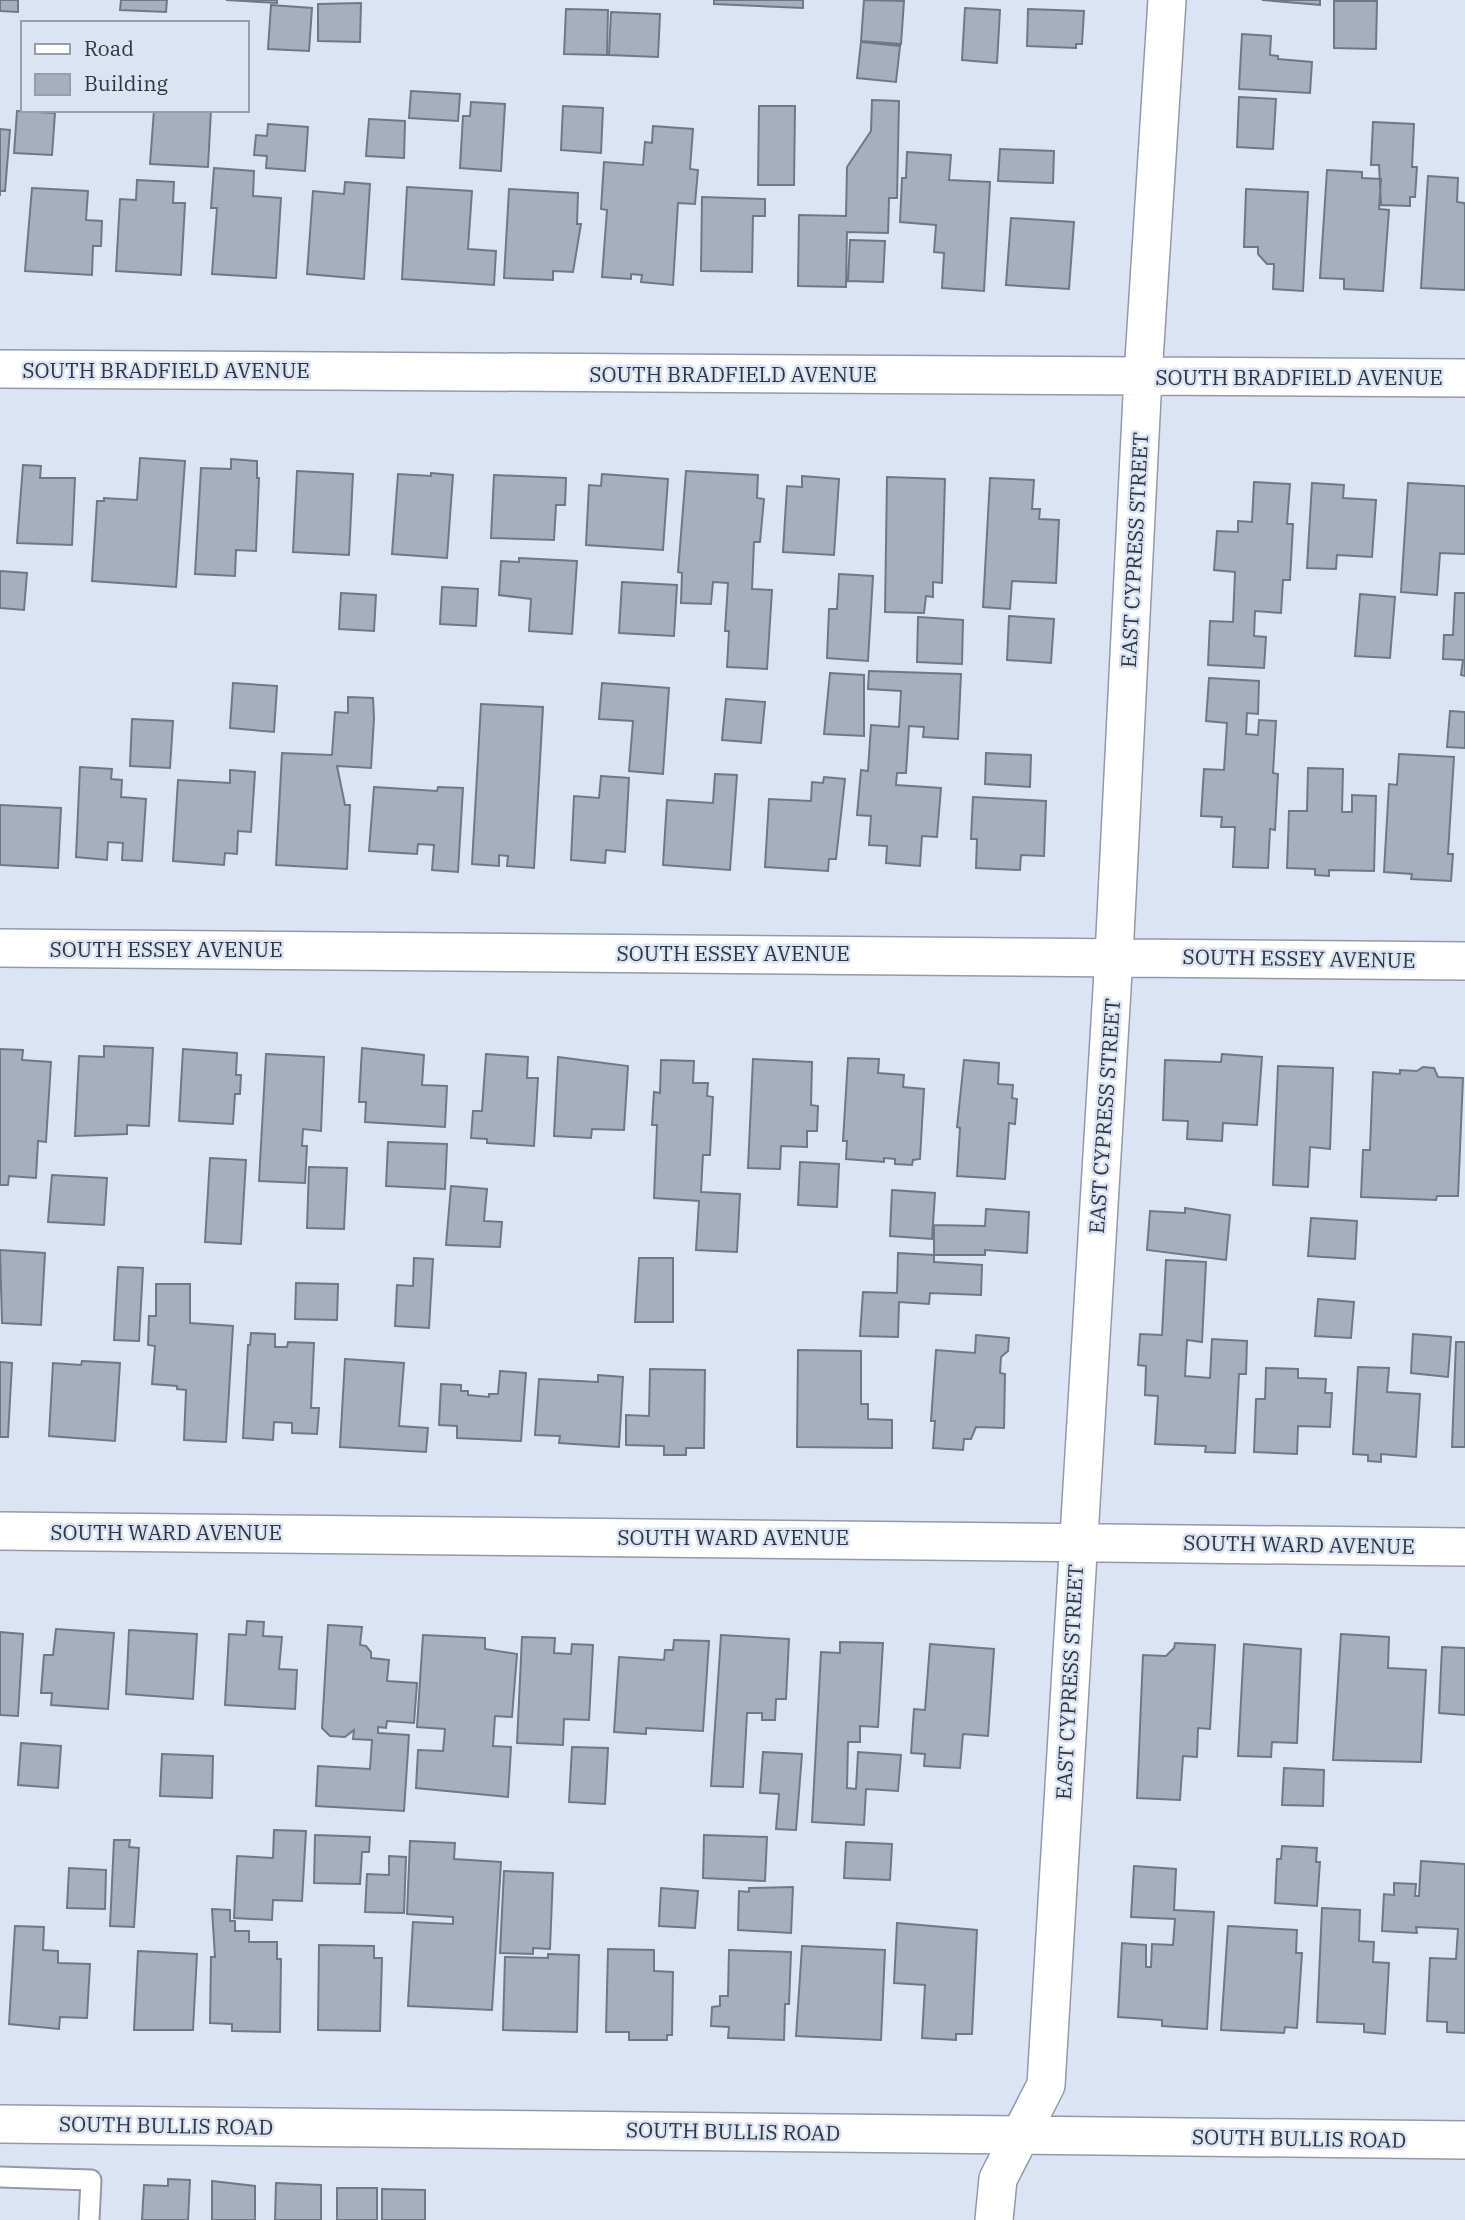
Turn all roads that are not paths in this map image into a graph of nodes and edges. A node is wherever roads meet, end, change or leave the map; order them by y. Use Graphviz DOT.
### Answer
graph roads {
  1 [pos="1167,0"];
  2 [pos="0,369"];
  3 [pos="1143,376"];
  4 [pos="1465,378"];
  5 [pos="0,948"];
  6 [pos="1114,956"];
  7 [pos="1465,961"];
  8 [pos="0,1531"];
  9 [pos="1077,1540"];
  10 [pos="1465,1547"];
  11 [pos="0,2124"];
  12 [pos="1021,2133"];
  13 [pos="1465,2140"];
  14 [pos="0,2178"];
  15 [pos="89,2220"];
  16 [pos="994,2220"];
  1 -- 3 [label="street, EAST CYPRESS STREET"];
  2 -- 3 [label="street, SOUTH BRADFIELD AVENUE"];
  3 -- 4 [label="street, SOUTH BRADFIELD AVENUE"];
  3 -- 6 [label="street, EAST CYPRESS STREET"];
  5 -- 6 [label="street, SOUTH ESSEY AVENUE"];
  6 -- 7 [label="street, SOUTH ESSEY AVENUE"];
  6 -- 9 [label="street, EAST CYPRESS STREET"];
  8 -- 9 [label="street, SOUTH WARD AVENUE"];
  9 -- 10 [label="street, SOUTH WARD AVENUE"];
  9 -- 12 [label="street, EAST CYPRESS STREET"];
  11 -- 12 [label="street, SOUTH BULLIS ROAD"];
  12 -- 13 [label="street, SOUTH BULLIS ROAD"];
  12 -- 16 [label="street, EAST CYPRESS STREET"];
  14 -- 15 [label="lane"];
}
